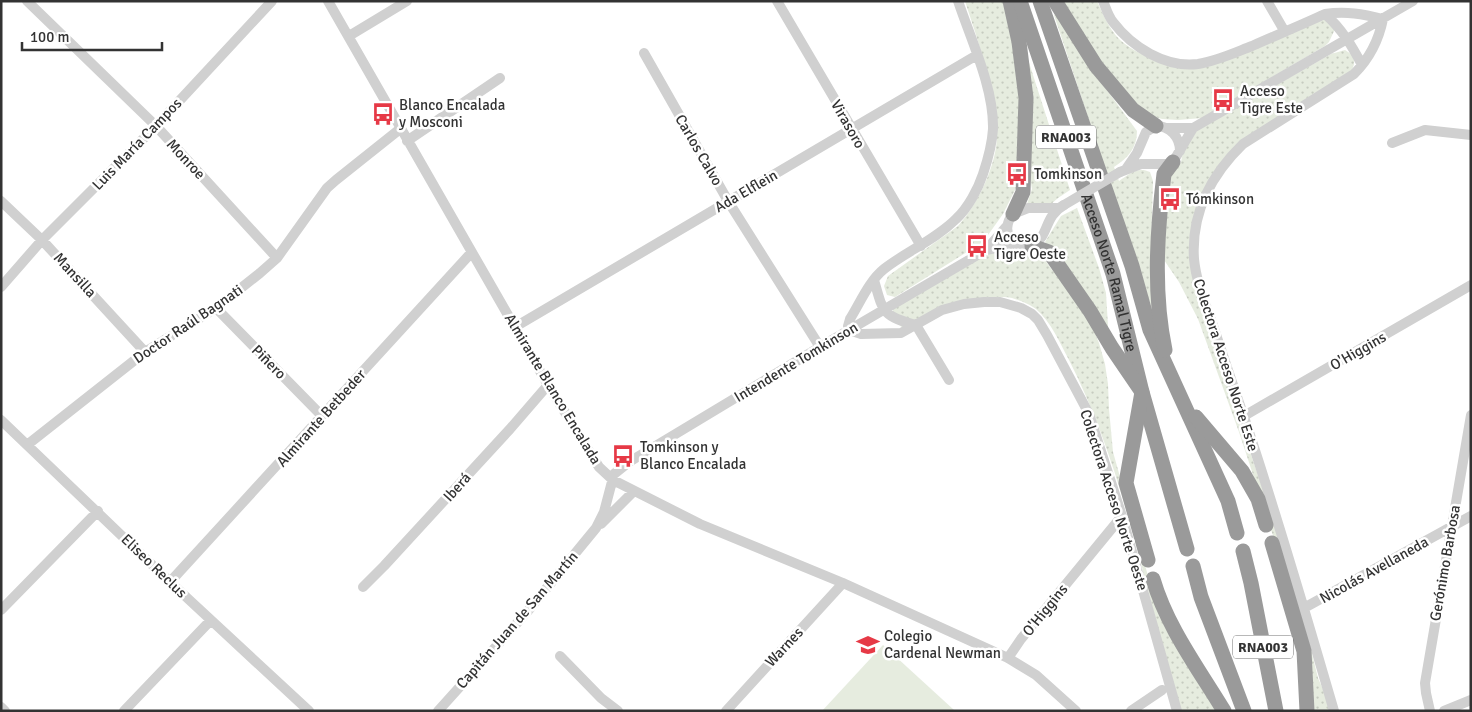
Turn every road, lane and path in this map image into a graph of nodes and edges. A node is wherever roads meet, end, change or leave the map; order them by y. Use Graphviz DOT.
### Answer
graph roads {
  1 [pos="27,1"];
  2 [pos="272,1"];
  3 [pos="328,1"];
  4 [pos="407,1"];
  5 [pos="777,1"];
  6 [pos="958,1"];
  7 [pos="1010,1"];
  8 [pos="1020,1"];
  9 [pos="1040,1"];
  10 [pos="1055,1"];
  11 [pos="1103,1"];
  12 [pos="1267,1"];
  13 [pos="1413,1"];
  14 [pos="1326,14"];
  15 [pos="1383,19"];
  16 [pos="1285,32"];
  17 [pos="348,36"];
  18 [pos="1347,38"];
  19 [pos="644,53"];
  20 [pos="977,55"];
  21 [pos="1362,65"];
  22 [pos="500,78"];
  23 [pos="156,126"];
  24 [pos="1162,127"];
  25 [pos="1193,128"];
  26 [pos="400,129"];
  27 [pos="852,129"];
  28 [pos="1471,135"];
  29 [pos="407,141"];
  30 [pos="1392,143"];
  31 [pos="1176,157"];
  32 [pos="1123,171"];
  33 [pos="1,201"];
  34 [pos="728,201"];
  35 [pos="1061,206"];
  36 [pos="1010,220"];
  37 [pos="42,240"];
  38 [pos="1014,244"];
  39 [pos="921,246"];
  40 [pos="1032,246"];
  41 [pos="986,250"];
  42 [pos="471,253"];
  43 [pos="277,258"];
  44 [pos="874,280"];
  45 [pos="1471,285"];
  46 [pos="1,287"];
  47 [pos="216,308"];
  48 [pos="884,310"];
  49 [pos="916,325"];
  50 [pos="515,327"];
  51 [pos="849,330"];
  52 [pos="820,347"];
  53 [pos="145,352"];
  54 [pos="1170,376"];
  55 [pos="949,380"];
  56 [pos="548,385"];
  57 [pos="1142,392"];
  58 [pos="1185,404"];
  59 [pos="1471,415"];
  60 [pos="322,416"];
  61 [pos="1244,416"];
  62 [pos="1,420"];
  63 [pos="27,445"];
  64 [pos="612,480"];
  65 [pos="634,491"];
  66 [pos="98,511"];
  67 [pos="1122,516"];
  68 [pos="1471,516"];
  69 [pos="1266,525"];
  70 [pos="1452,527"];
  71 [pos="596,528"];
  72 [pos="1237,534"];
  73 [pos="1272,543"];
  74 [pos="1187,549"];
  75 [pos="1243,552"];
  76 [pos="1148,560"];
  77 [pos="1193,566"];
  78 [pos="1153,578"];
  79 [pos="170,582"];
  80 [pos="843,583"];
  81 [pos="363,587"];
  82 [pos="1304,608"];
  83 [pos="1,610"];
  84 [pos="211,620"];
  85 [pos="560,656"];
  86 [pos="1008,658"];
  87 [pos="1162,690"];
  88 [pos="1471,700"];
  89 [pos="1,707"];
  90 [pos="1221,707"];
  91 [pos="5,711"];
  92 [pos="124,711"];
  93 [pos="309,711"];
  94 [pos="438,711"];
  95 [pos="618,711"];
  96 [pos="726,711"];
  97 [pos="1076,711"];
  98 [pos="1131,711"];
  99 [pos="1178,711"];
  100 [pos="1244,711"];
  101 [pos="1276,711"];
  102 [pos="1307,711"];
  103 [pos="1334,711"];
  104 [pos="1430,711"];
  105 [pos="1444,711"];
  1 -- 23 [label="street, Monroe"];
  2 -- 23 [label="street, Luis María Campos"];
  3 -- 17 [label="street, Almirante Blanco Encalada"];
  4 -- 17 [label="street"];
  5 -- 27 [label="street, Virasoro"];
  6 -- 20 [label="street"];
  7 -- 36 [label="highway"];
  8 -- 57 [label="highway, Acceso Norte Ramal Tigre / RNA003"];
  9 -- 54 [label="highway, Acceso Norte Ramal Tigre / RNA003"];
  10 -- 24 [label="highway"];
  11 -- 16 [label="street"];
  12 -- 16 [label="street"];
  13 -- 15 [label="street"];
  14 -- 15 [label="street"];
  14 -- 16 [label="street"];
  14 -- 18 [label="street"];
  15 -- 18 [label="street"];
  15 -- 21 [label="street, Colectora Acceso Norte Este"];
  17 -- 26 [label="street, Almirante Blanco Encalada"];
  18 -- 21 [label="street"];
  18 -- 25 [label="street"];
  19 -- 34 [label="street, Carlos Calvo"];
  20 -- 27 [label="street, Ada Elflein"];
  20 -- 39 [label="street"];
  21 -- 61 [label="street, Colectora Acceso Norte Este"];
  22 -- 29 [label="street"];
  23 -- 37 [label="street, Luis María Campos"];
  23 -- 43 [label="street, Monroe"];
  24 -- 25 [label="street"];
  24 -- 31 [label="street"];
  24 -- 32 [label="street"];
  25 -- 31 [label="street"];
  26 -- 29 [label="street, Almirante Blanco Encalada"];
  26 -- 43 [label="street, Doctor Raúl Bagnati"];
  27 -- 34 [label="street, Ada Elflein"];
  27 -- 39 [label="street, Virasoro"];
  28 -- 30 [label="street"];
  29 -- 42 [label="street, Almirante Blanco Encalada"];
  31 -- 32 [label="street"];
  31 -- 54 [label="highway"];
  32 -- 35 [label="street, bridge"];
  33 -- 37 [label="street, Mansilla"];
  34 -- 50 [label="street, Ada Elflein"];
  34 -- 52 [label="street, Carlos Calvo"];
  35 -- 36 [label="street"];
  35 -- 40 [label="street"];
  36 -- 38 [label="street"];
  36 -- 41 [label="street, Intendente Tomkinson"];
  37 -- 46 [label="street, Luis María Campos"];
  37 -- 53 [label="street, Mansilla"];
  38 -- 40 [label="street, Intendente Tomkinson"];
  38 -- 41 [label="street, Intendente Tomkinson"];
  39 -- 44 [label="street"];
  40 -- 57 [label="highway"];
  41 -- 48 [label="street, Intendente Tomkinson"];
  42 -- 50 [label="street, Almirante Blanco Encalada"];
  42 -- 60 [label="street, Almirante Betbeder"];
  43 -- 47 [label="street, Doctor Raúl Bagnati"];
  44 -- 48 [label="street"];
  44 -- 51 [label="street"];
  45 -- 61 [label="street, O'Higgins"];
  47 -- 53 [label="street, Doctor Raúl Bagnati"];
  47 -- 60 [label="street, Piñero"];
  48 -- 49 [label="street"];
  48 -- 51 [label="street, Intendente Tomkinson"];
  49 -- 51 [label="street, Colectora Acceso Norte Oeste"];
  49 -- 55 [label="street"];
  49 -- 67 [label="street, Colectora Acceso Norte Oeste"];
  50 -- 56 [label="street, Almirante Blanco Encalada"];
  51 -- 52 [label="street, Intendente Tomkinson"];
  52 -- 64 [label="street, Intendente Tomkinson"];
  53 -- 63 [label="street, Doctor Raúl Bagnati"];
  54 -- 58 [label="highway, Acceso Norte Ramal Tigre / RNA003"];
  56 -- 64 [label="street, Almirante Blanco Encalada"];
  56 -- 81 [label="street, Iberá"];
  57 -- 74 [label="highway, Acceso Norte Ramal Tigre / RNA003"];
  57 -- 76 [label="highway"];
  58 -- 69 [label="highway"];
  58 -- 72 [label="highway, Acceso Norte Ramal Tigre / RNA003"];
  59 -- 70 [label="street, Gerónimo Barbosa"];
  60 -- 79 [label="street, Almirante Betbeder"];
  61 -- 82 [label="street, Colectora Acceso Norte Este"];
  62 -- 63 [label="street, Eliseo Reclus"];
  63 -- 66 [label="street, Eliseo Reclus"];
  64 -- 65 [label="street, Almirante Blanco Encalada"];
  64 -- 71 [label="street, Capitán Juan de San Martín"];
  65 -- 71 [label="street, Capitán Juan de San Martín"];
  65 -- 80 [label="street, Almirante Blanco Encalada"];
  66 -- 79 [label="street, Eliseo Reclus"];
  66 -- 83 [label="street"];
  67 -- 86 [label="street, O'Higgins"];
  67 -- 99 [label="street, Colectora Acceso Norte Oeste"];
  68 -- 70 [label="street, Nicolás Avellaneda"];
  70 -- 82 [label="street, Nicolás Avellaneda"];
  70 -- 104 [label="street, Gerónimo Barbosa"];
  71 -- 94 [label="street, Capitán Juan de San Martín"];
  73 -- 102 [label="highway"];
  75 -- 101 [label="highway, RNA003"];
  77 -- 100 [label="highway, RNA003"];
  78 -- 90 [label="highway"];
  79 -- 84 [label="street, Eliseo Reclus"];
  80 -- 86 [label="street, Almirante Blanco Encalada"];
  80 -- 96 [label="street, Warnes"];
  82 -- 103 [label="street, Colectora Acceso Norte Este"];
  84 -- 92 [label="street"];
  84 -- 93 [label="street, Eliseo Reclus"];
  85 -- 95 [label="street"];
  86 -- 97 [label="street, Almirante Blanco Encalada"];
  87 -- 98 [label="street"];
  88 -- 105 [label="street"];
  89 -- 91 [label="street"];
}
